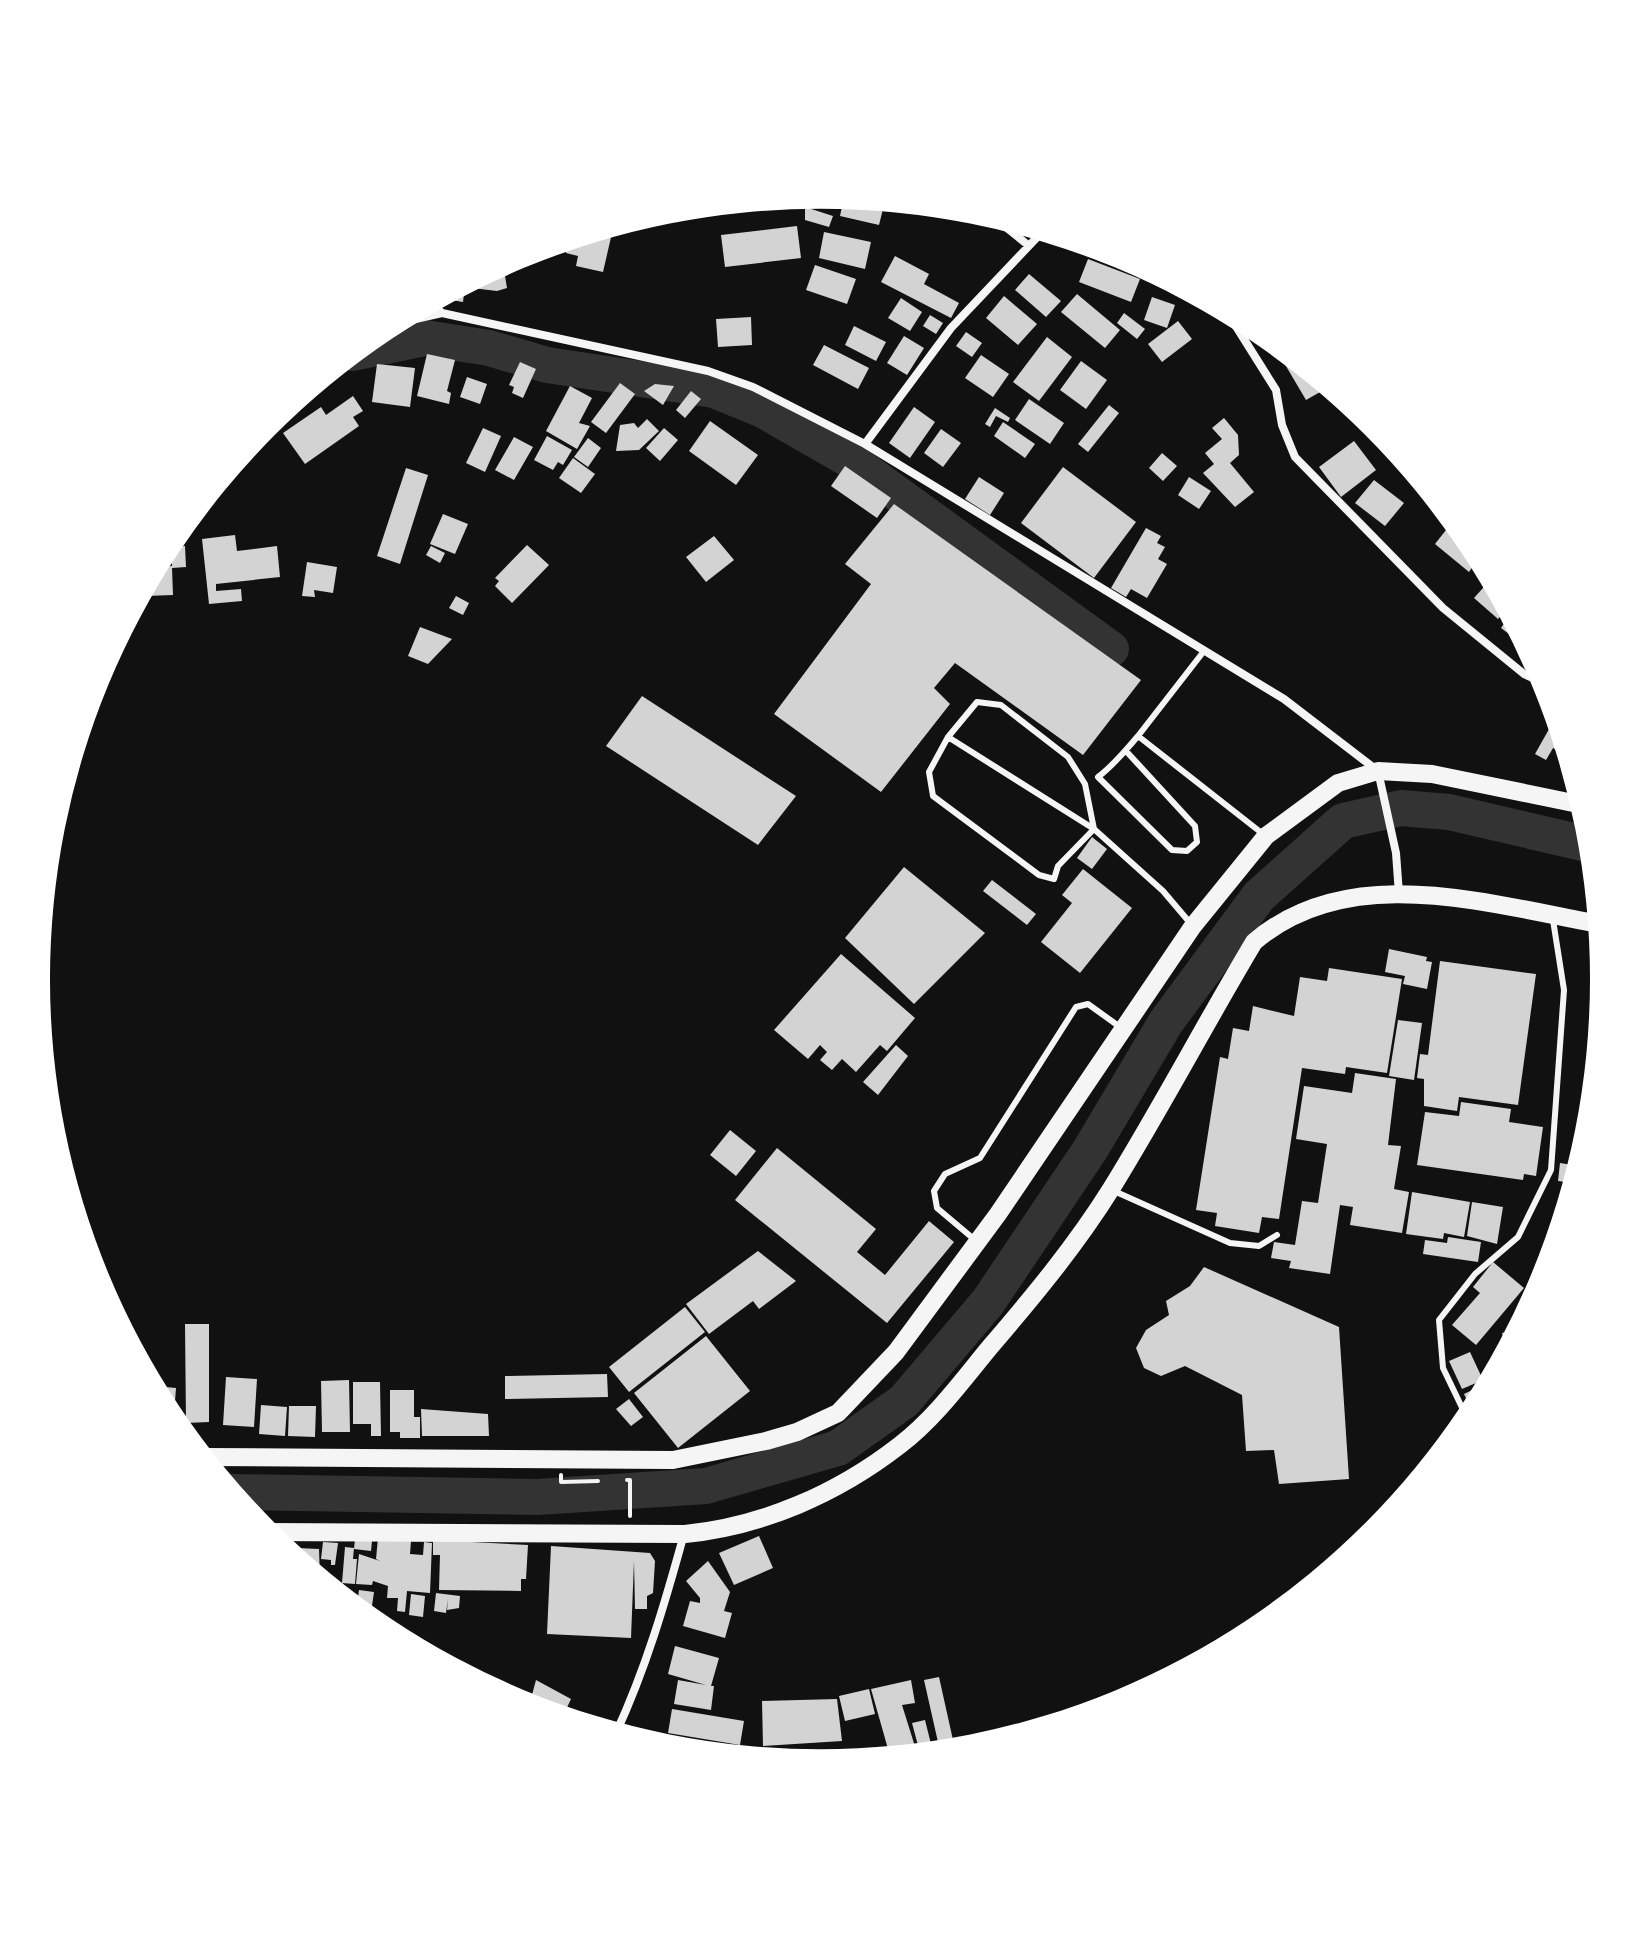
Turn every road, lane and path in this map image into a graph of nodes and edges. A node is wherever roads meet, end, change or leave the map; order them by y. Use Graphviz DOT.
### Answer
graph roads {
  1 [pos="1014,234"];
  2 [pos="1034,240"];
  3 [pos="1028,245"];
  4 [pos="439,310"];
  5 [pos="442,313"];
  6 [pos="429,316"];
  7 [pos="1241,335"];
  8 [pos="865,444"];
  9 [pos="1204,651"];
  10 [pos="1527,676"];
  11 [pos="1138,736"];
  12 [pos="948,737"];
  13 [pos="1126,751"];
  14 [pos="1378,771"];
  15 [pos="1098,777"];
  16 [pos="1085,784"];
  17 [pos="1569,802"];
  18 [pos="1094,829"];
  19 [pos="1266,836"];
  20 [pos="1399,894"];
  21 [pos="1553,916"];
  22 [pos="1587,922"];
  23 [pos="1193,926"];
  24 [pos="1122,1029"];
  25 [pos="1111,1190"];
  26 [pos="1277,1235"];
  27 [pos="977,1242"];
  28 [pos="1461,1405"];
  29 [pos="216,1457"];
  30 [pos="630,1487"];
  31 [pos="630,1523"];
  32 [pos="285,1532"];
  33 [pos="685,1534"];
  34 [pos="621,1723"];
  1 -- 3 [label="street"];
  2 -- 3 [label="street"];
  3 -- 8 [label="street"];
  4 -- 5 [label="street"];
  5 -- 6 [label="street"];
  5 -- 8 [label="street"];
  7 -- 10 [label="street"];
  8 -- 9 [label="street"];
  9 -- 11 [label="lane"];
  9 -- 14 [label="street"];
  11 -- 13 [label="lane"];
  11 -- 19 [label="lane"];
  12 -- 16 [label="lane"];
  12 -- 18 [label="lane"];
  12 -- 18 [label="lane"];
  13 -- 15 [label="lane"];
  13 -- 15 [label="lane"];
  14 -- 17 [label="main road"];
  14 -- 19 [label="main road"];
  14 -- 20 [label="street"];
  15 -- 16 [label="lane"];
  16 -- 18 [label="lane"];
  18 -- 23 [label="lane"];
  19 -- 23 [label="main road"];
  20 -- 21 [label="main road"];
  20 -- 25 [label="main road"];
  21 -- 22 [label="main road"];
  21 -- 28 [label="lane"];
  23 -- 24 [label="main road"];
  24 -- 27 [label="main road"];
  24 -- 27 [label="lane"];
  25 -- 26 [label="lane"];
  25 -- 33 [label="main road"];
  27 -- 29 [label="main road"];
  30 -- 31 [label="path"];
  32 -- 33 [label="main road"];
  33 -- 34 [label="street"];
}
